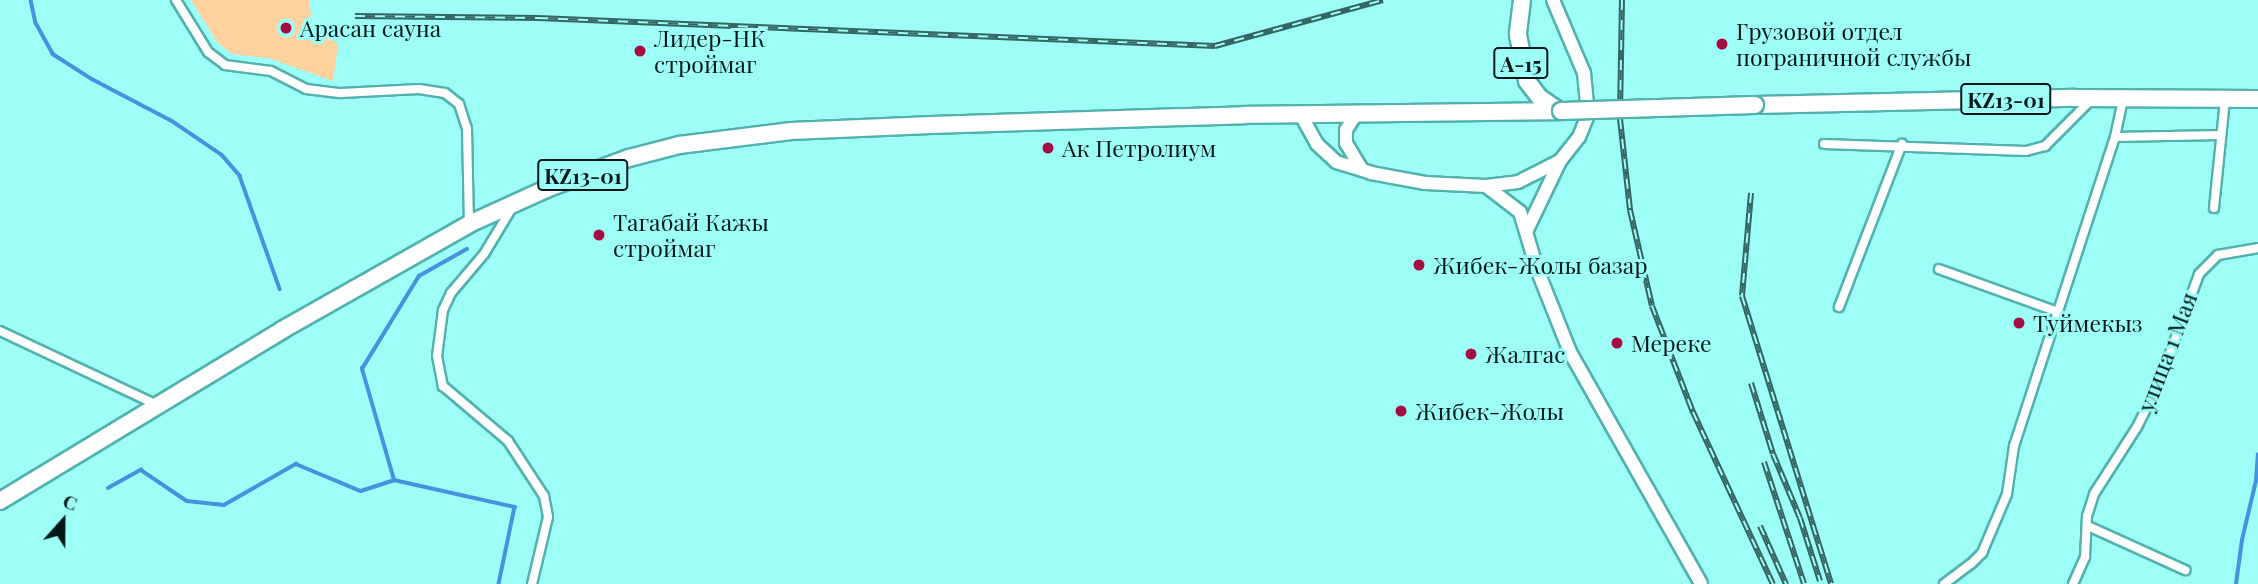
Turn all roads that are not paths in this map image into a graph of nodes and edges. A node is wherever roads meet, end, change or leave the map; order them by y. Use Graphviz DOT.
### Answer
graph roads {
  1 [pos="176,0"];
  2 [pos="1522,0"];
  3 [pos="1553,0"];
  4 [pos="2092,99"];
  5 [pos="2123,99"];
  6 [pos="2225,99"];
  7 [pos="2258,99"];
  8 [pos="1560,111"];
  9 [pos="1356,114"];
  10 [pos="1301,115"];
  11 [pos="2221,135"];
  12 [pos="2115,137"];
  13 [pos="1824,144"];
  14 [pos="1902,144"];
  15 [pos="1560,161"];
  16 [pos="1362,170"];
  17 [pos="1486,186"];
  18 [pos="515,204"];
  19 [pos="2214,208"];
  20 [pos="469,224"];
  21 [pos="1527,230"];
  22 [pos="2258,248"];
  23 [pos="1940,269"];
  24 [pos="1839,307"];
  25 [pos="2058,312"];
  26 [pos="0,331"];
  27 [pos="160,406"];
  28 [pos="0,501"];
  29 [pos="2088,526"];
  30 [pos="2185,570"];
  31 [pos="532,584"];
  32 [pos="1701,584"];
  33 [pos="1944,584"];
  34 [pos="2073,584"];
  1 -- 20 [label="street"];
  2 -- 8 [label="highway, A-15"];
  3 -- 15 [label="main road"];
  4 -- 5 [label="highway, KZ13-01"];
  4 -- 8 [label="highway, KZ13-01, bridge"];
  4 -- 14 [label="street"];
  5 -- 6 [label="highway, KZ13-01"];
  5 -- 12 [label="street"];
  6 -- 7 [label="highway, KZ13-01"];
  6 -- 11 [label="street"];
  8 -- 9 [label="highway, KZ13-01"];
  9 -- 10 [label="highway, KZ13-01"];
  9 -- 16 [label="main road"];
  10 -- 16 [label="main road"];
  10 -- 18 [label="highway, KZ13-01"];
  11 -- 12 [label="street"];
  11 -- 19 [label="street"];
  12 -- 25 [label="street"];
  13 -- 14 [label="street"];
  14 -- 24 [label="street"];
  15 -- 17 [label="main road"];
  15 -- 21 [label="main road"];
  16 -- 17 [label="main road"];
  17 -- 21 [label="main road"];
  18 -- 20 [label="highway, KZ13-01"];
  18 -- 31 [label="street"];
  20 -- 27 [label="highway, KZ13-01"];
  21 -- 32 [label="main road"];
  22 -- 29 [label="street, улица 1 Мая"];
  23 -- 25 [label="street"];
  25 -- 33 [label="street"];
  26 -- 27 [label="street"];
  27 -- 28 [label="highway, KZ13-01"];
  29 -- 30 [label="street"];
  29 -- 34 [label="street, улица 1 Мая"];
}
